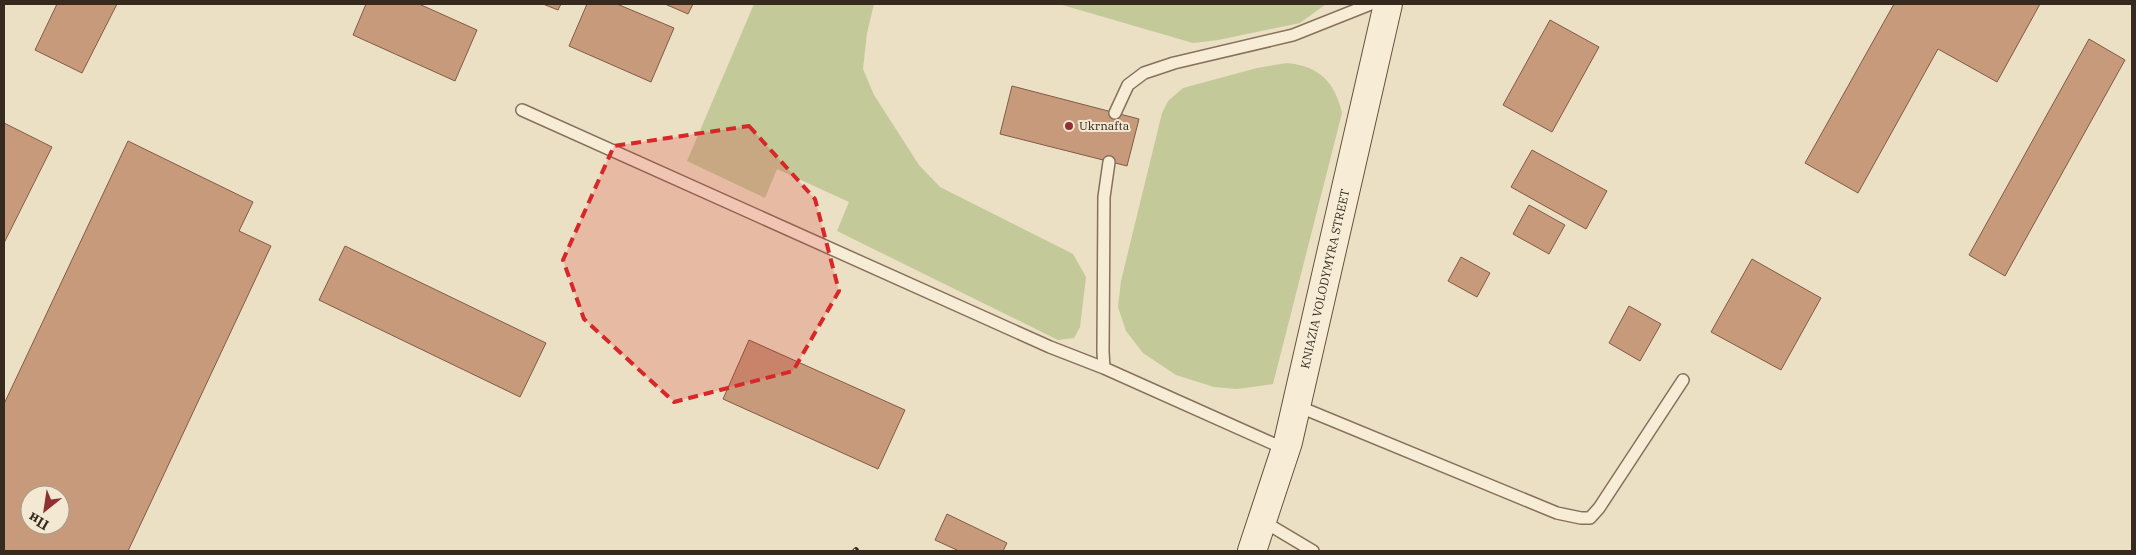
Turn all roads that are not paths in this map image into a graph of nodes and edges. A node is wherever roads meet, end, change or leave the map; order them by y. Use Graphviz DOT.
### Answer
graph roads {
  1 [pos="1371,4"];
  2 [pos="1388,4"];
  3 [pos="522,110"];
  4 [pos="1115,113"];
  5 [pos="1109,162"];
  6 [pos="1104,368"];
  7 [pos="1683,380"];
  8 [pos="1295,405"];
  9 [pos="1285,449"];
  10 [pos="1261,520"];
  11 [pos="1252,551"];
  12 [pos="1314,551"];
  1 -- 4 [label="lane"];
  2 -- 8 [label="main road, KNIAZIA VOLODYMYRA STREET"];
  3 -- 6 [label="lane"];
  5 -- 6 [label="lane"];
  6 -- 9 [label="lane"];
  7 -- 8 [label="lane"];
  8 -- 9 [label="main road, KNIAZIA VOLODYMYRA STREET"];
  9 -- 10 [label="main road, KNIAZIA VOLODYMYRA STREET"];
  10 -- 11 [label="main road, KNIAZIA VOLODYMYRA STREET"];
  10 -- 12 [label="lane"];
}
